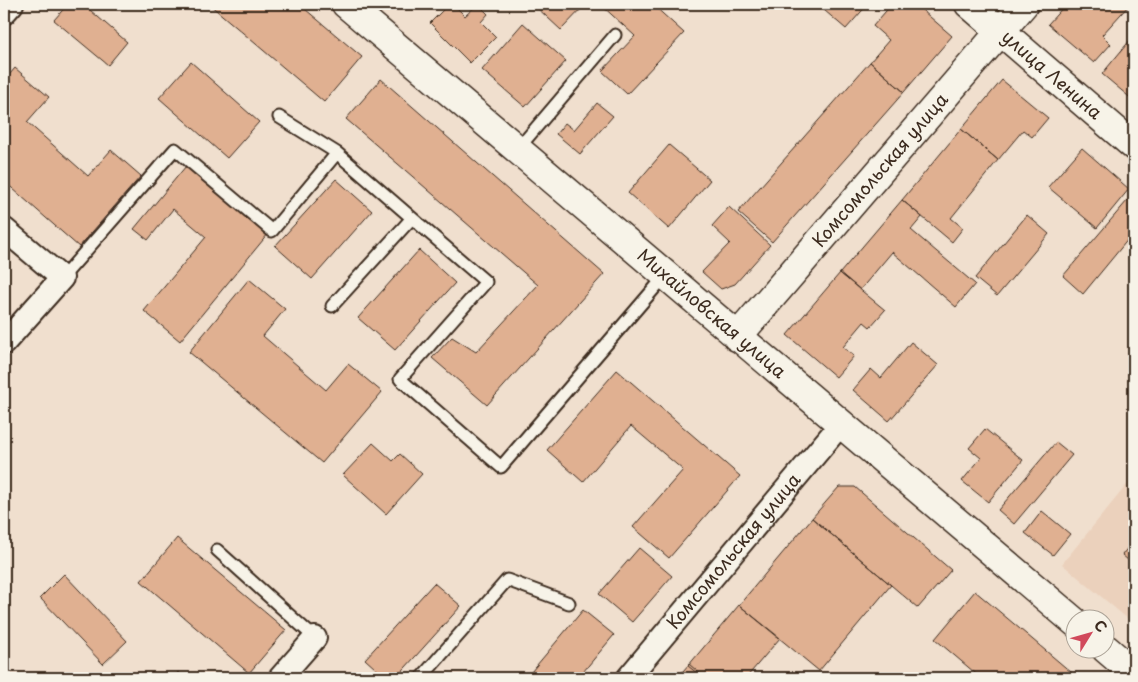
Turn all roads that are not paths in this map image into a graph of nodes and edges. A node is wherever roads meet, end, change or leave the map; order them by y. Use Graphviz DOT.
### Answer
graph roads {
  1 [pos="12,4"];
  2 [pos="346,4"];
  3 [pos="969,4"];
  4 [pos="1024,4"];
  5 [pos="4,13"];
  6 [pos="1001,31"];
  7 [pos="615,35"];
  8 [pos="279,117"];
  9 [pos="1134,146"];
  10 [pos="516,150"];
  11 [pos="337,153"];
  12 [pos="412,218"];
  13 [pos="4,229"];
  14 [pos="665,276"];
  15 [pos="62,278"];
  16 [pos="332,306"];
  17 [pos="737,338"];
  18 [pos="4,343"];
  19 [pos="840,425"];
  20 [pos="218,550"];
  21 [pos="569,603"];
  22 [pos="1066,615"];
  23 [pos="315,638"];
  24 [pos="1116,657"];
  25 [pos="1134,673"];
  26 [pos="280,678"];
  27 [pos="421,678"];
  28 [pos="628,678"];
  1 -- 5 [label="street"];
  2 -- 10 [label="main road, Михайловская улица"];
  3 -- 6 [label="main road, улица Ленина"];
  4 -- 6 [label="main road, Комсомольская улица"];
  6 -- 9 [label="main road, улица Ленина"];
  6 -- 17 [label="main road, Комсомольская улица"];
  7 -- 10 [label="lane"];
  8 -- 11 [label="lane"];
  10 -- 14 [label="main road, Михайловская улица"];
  11 -- 12 [label="lane"];
  11 -- 15 [label="lane"];
  12 -- 14 [label="lane"];
  12 -- 16 [label="lane"];
  13 -- 15 [label="street"];
  14 -- 17 [label="main road, Михайловская улица"];
  15 -- 18 [label="street"];
  17 -- 19 [label="main road, Михайловская улица"];
  19 -- 22 [label="main road, Михайловская улица"];
  19 -- 28 [label="street, Комсомольская улица"];
  20 -- 23 [label="lane"];
  21 -- 27 [label="lane"];
  23 -- 26 [label="street"];
  24 -- 25 [label="main road"];
}
